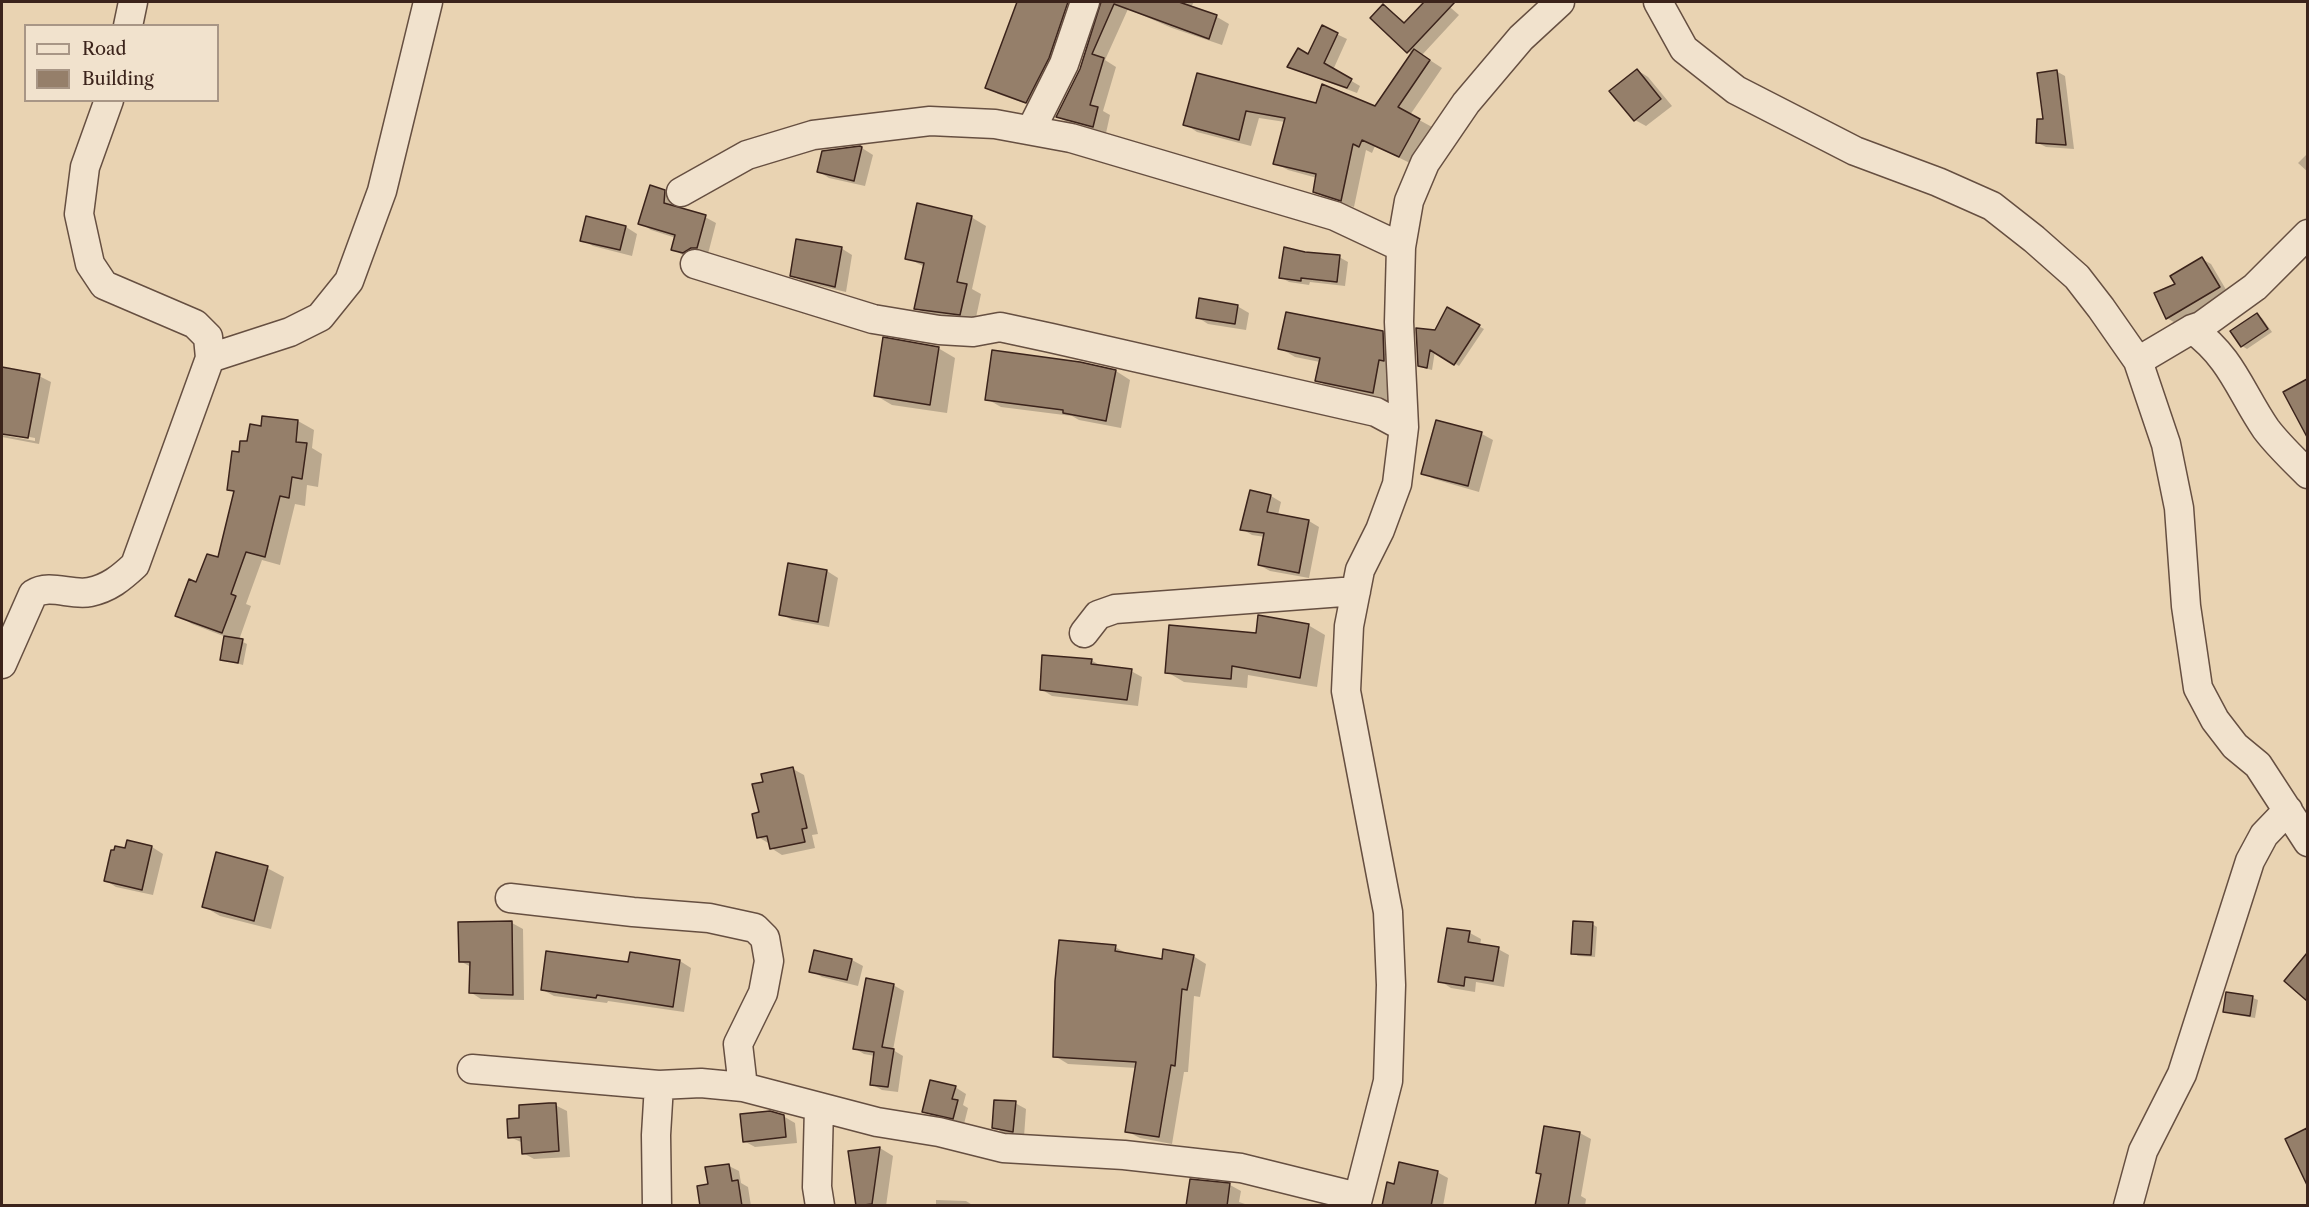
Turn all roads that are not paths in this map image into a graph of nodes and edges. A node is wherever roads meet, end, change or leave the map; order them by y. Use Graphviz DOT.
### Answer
graph roads {
  1 [pos="134,2"];
  2 [pos="428,2"];
  3 [pos="1085,2"];
  4 [pos="1658,2"];
  5 [pos="1542,7"];
  6 [pos="128,24"];
  7 [pos="108,102"];
  8 [pos="1031,130"];
  9 [pos="681,192"];
  10 [pos="2307,234"];
  11 [pos="1401,247"];
  12 [pos="695,264"];
  13 [pos="2192,329"];
  14 [pos="210,358"];
  15 [pos="2138,361"];
  16 [pos="1404,427"];
  17 [pos="2307,474"];
  18 [pos="1356,591"];
  19 [pos="1084,633"];
  20 [pos="2,664"];
  21 [pos="2288,810"];
  22 [pos="2307,842"];
  23 [pos="510,898"];
  24 [pos="472,1069"];
  25 [pos="659,1085"];
  26 [pos="743,1087"];
  27 [pos="819,1107"];
  28 [pos="1357,1201"];
  29 [pos="657,1206"];
  30 [pos="820,1206"];
  31 [pos="2128,1206"];
  1 -- 6 [label="street"];
  2 -- 14 [label="street"];
  3 -- 8 [label="street"];
  4 -- 15 [label="street"];
  5 -- 11 [label="street"];
  7 -- 14 [label="street"];
  8 -- 9 [label="street"];
  8 -- 11 [label="street"];
  10 -- 13 [label="street"];
  11 -- 16 [label="street"];
  12 -- 16 [label="street"];
  13 -- 15 [label="street"];
  13 -- 17 [label="street"];
  14 -- 20 [label="street"];
  15 -- 21 [label="street"];
  16 -- 18 [label="street"];
  18 -- 19 [label="street"];
  18 -- 28 [label="street"];
  21 -- 22 [label="street"];
  21 -- 31 [label="street"];
  23 -- 26 [label="street"];
  24 -- 25 [label="street"];
  25 -- 26 [label="street"];
  25 -- 29 [label="street"];
  26 -- 27 [label="street"];
  27 -- 28 [label="street"];
  27 -- 30 [label="street"];
}
